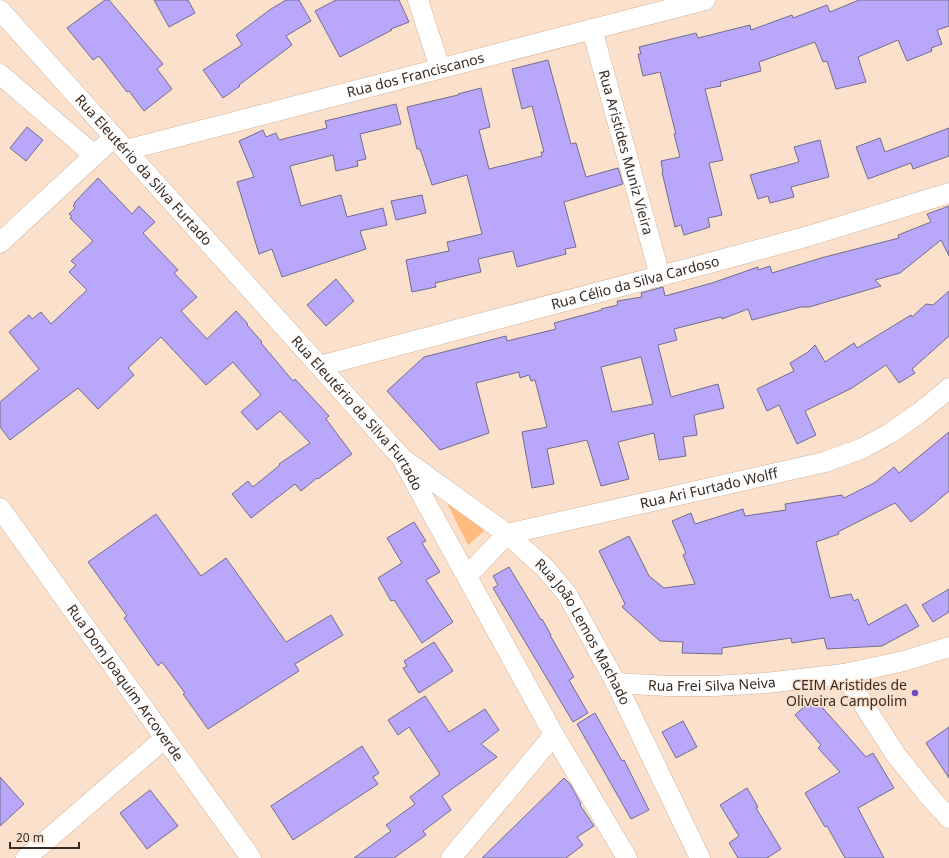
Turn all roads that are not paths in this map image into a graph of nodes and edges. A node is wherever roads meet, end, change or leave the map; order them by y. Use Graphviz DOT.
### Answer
graph roads {
  1 [pos="418,0"];
  2 [pos="705,0"];
  3 [pos="0,10"];
  4 [pos="592,29"];
  5 [pos="440,68"];
  6 [pos="0,74"];
  7 [pos="120,143"];
  8 [pos="94,155"];
  9 [pos="949,193"];
  10 [pos="0,243"];
  11 [pos="660,276"];
  12 [pos="320,366"];
  13 [pos="949,388"];
  14 [pos="402,457"];
  15 [pos="0,508"];
  16 [pos="506,534"];
  17 [pos="467,576"];
  18 [pos="949,647"];
  19 [pos="844,674"];
  20 [pos="616,683"];
  21 [pos="554,736"];
  22 [pos="165,738"];
  23 [pos="949,818"];
  24 [pos="26,858"];
  25 [pos="251,858"];
  26 [pos="451,858"];
  27 [pos="627,858"];
  28 [pos="700,858"];
  1 -- 5 [label="street"];
  2 -- 4 [label="street, Rua dos Franciscanos"];
  3 -- 7 [label="street, Rua Eleutério da Silva Furtado"];
  4 -- 5 [label="street, Rua dos Franciscanos"];
  4 -- 11 [label="street, Rua Aristides Muniz Vieira"];
  5 -- 7 [label="street, Rua dos Franciscanos"];
  6 -- 8 [label="street"];
  7 -- 8 [label="street, Rua dos Franciscanos"];
  7 -- 12 [label="street, Rua Eleutério da Silva Furtado"];
  8 -- 10 [label="street, Rua dos Franciscanos"];
  9 -- 11 [label="street, Rua Célio da Silva Cardoso"];
  11 -- 12 [label="street, Rua Célio da Silva Cardoso"];
  12 -- 14 [label="street, Rua Eleutério da Silva Furtado"];
  13 -- 16 [label="street, Rua Ari Furtado Wolff"];
  14 -- 16 [label="street, Rua João Lemos Machado"];
  14 -- 17 [label="street, Rua Eleutério da Silva Furtado"];
  15 -- 22 [label="street, Rua Dom Joaquim Arcoverde"];
  16 -- 17 [label="street"];
  16 -- 20 [label="street, Rua João Lemos Machado"];
  17 -- 21 [label="street, Rua Eleutério da Silva Furtado"];
  18 -- 19 [label="street, Rua Frei Silva Neiva"];
  19 -- 20 [label="street, Rua Frei Silva Neiva"];
  19 -- 23 [label="street"];
  20 -- 28 [label="street, Rua João Lemos Machado"];
  21 -- 26 [label="street"];
  21 -- 27 [label="street, Rua Eleutério da Silva Furtado"];
  22 -- 24 [label="street"];
  22 -- 25 [label="street, Rua Dom Joaquim Arcoverde"];
}
